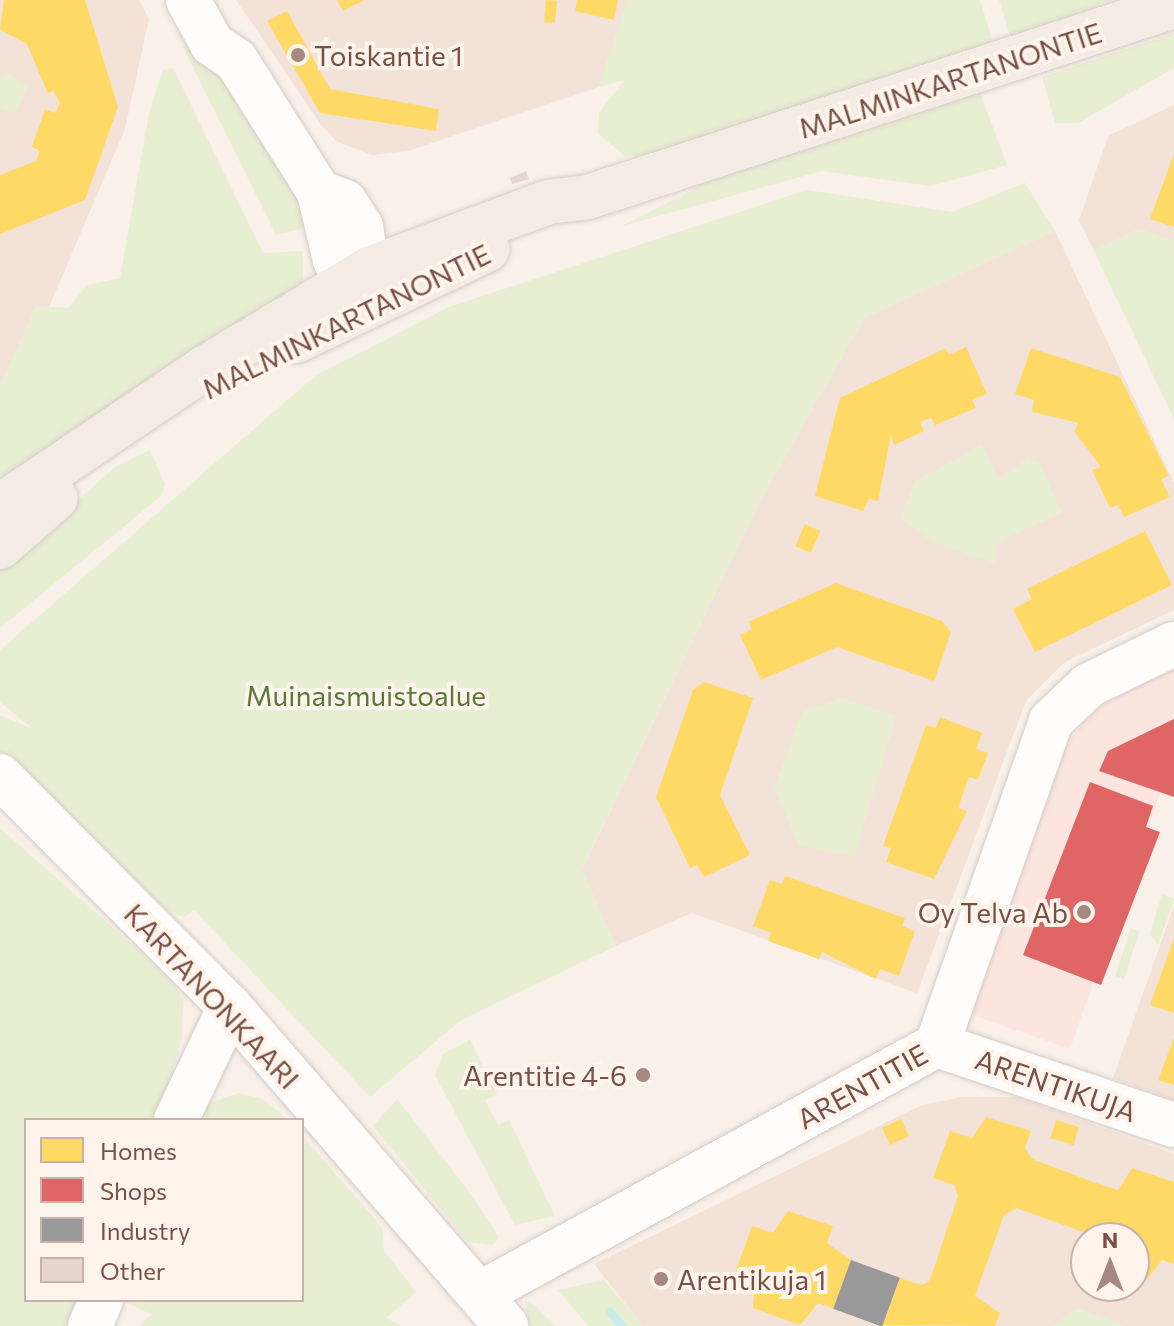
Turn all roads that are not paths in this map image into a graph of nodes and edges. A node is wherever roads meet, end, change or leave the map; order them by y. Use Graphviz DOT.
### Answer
graph roads {
  1 [pos="188,0"];
  2 [pos="214,0"];
  3 [pos="1174,6"];
  4 [pos="236,60"];
  5 [pos="364,284"];
  6 [pos="0,506"];
  7 [pos="0,547"];
  8 [pos="1174,644"];
  9 [pos="0,776"];
  10 [pos="0,795"];
  11 [pos="37,818"];
  12 [pos="230,1007"];
  13 [pos="937,1045"];
  14 [pos="177,1118"];
  15 [pos="1174,1125"];
  16 [pos="100,1302"];
  17 [pos="494,1310"];
  18 [pos="90,1326"];
  1 -- 4 [label="street"];
  2 -- 4 [label="street"];
  3 -- 5 [label="main road, MALMINKARTANONTIE"];
  4 -- 5 [label="street"];
  5 -- 6 [label="main road, MALMINKARTANONTIE"];
  5 -- 7 [label="main road, MALMINKARTANONTIE"];
  8 -- 13 [label="street, ARENTITIE"];
  9 -- 11 [label="street, KARTANONKAARI"];
  10 -- 11 [label="street, KARTANONKAARI"];
  11 -- 12 [label="street, KARTANONKAARI"];
  12 -- 14 [label="street"];
  12 -- 17 [label="street, KARTANONKAARI"];
  13 -- 15 [label="street, ARENTIKUJA"];
  13 -- 17 [label="street, ARENTITIE"];
  16 -- 18 [label="street"];
}
